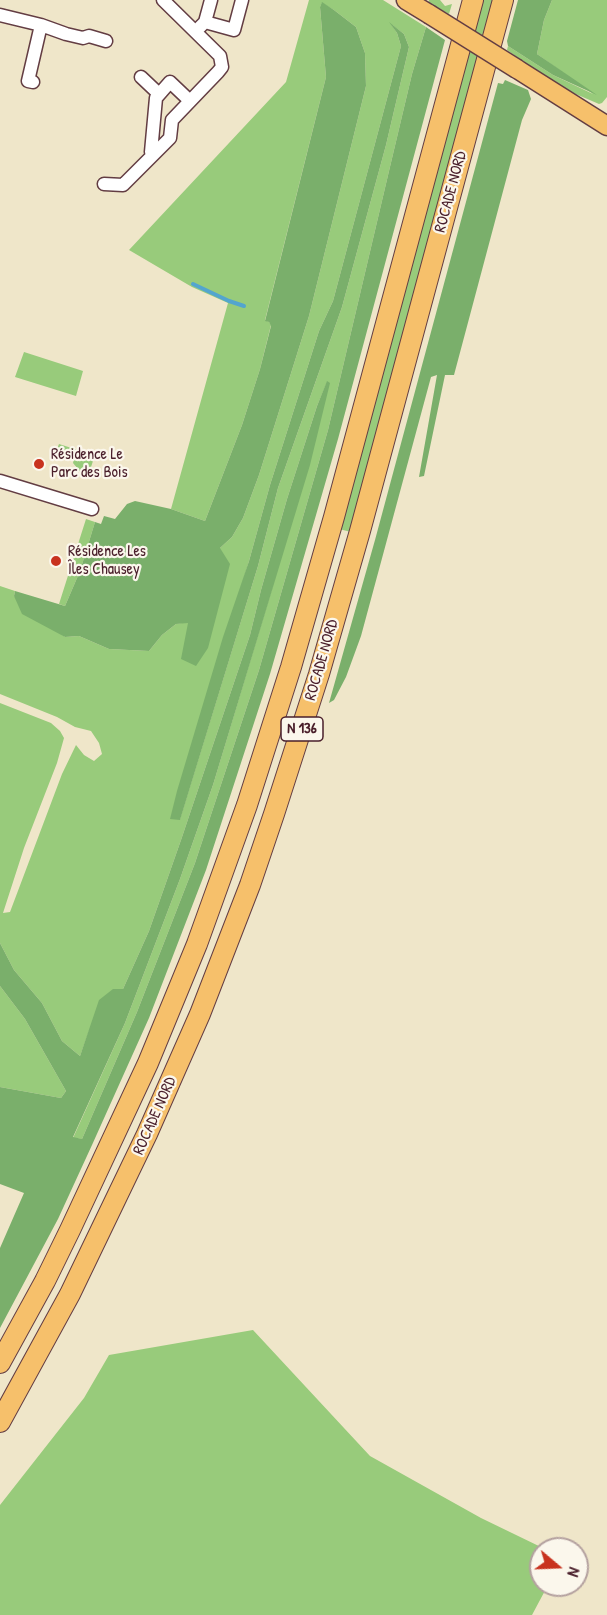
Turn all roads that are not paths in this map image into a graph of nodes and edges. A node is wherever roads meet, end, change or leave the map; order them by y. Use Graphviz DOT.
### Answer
graph roads {
  1 [pos="163,0"];
  2 [pos="211,0"];
  3 [pos="242,0"];
  4 [pos="406,0"];
  5 [pos="472,0"];
  6 [pos="502,3"];
  7 [pos="0,15"];
  8 [pos="205,22"];
  9 [pos="41,25"];
  10 [pos="196,33"];
  11 [pos="106,40"];
  12 [pos="141,77"];
  13 [pos="33,82"];
  14 [pos="159,94"];
  15 [pos="190,101"];
  16 [pos="607,126"];
  17 [pos="156,152"];
  18 [pos="104,184"];
  19 [pos="0,481"];
  20 [pos="92,509"];
  21 [pos="0,1364"];
  22 [pos="0,1422"];
  1 -- 10 [label="street"];
  2 -- 8 [label="street"];
  3 -- 8 [label="street"];
  4 -- 16 [label="main road, bridge"];
  5 -- 21 [label="highway, ROCADE NORD / N 136"];
  6 -- 22 [label="highway, ROCADE NORD / N 136"];
  7 -- 9 [label="street"];
  8 -- 10 [label="street"];
  9 -- 11 [label="street"];
  9 -- 13 [label="street"];
  10 -- 15 [label="street"];
  12 -- 14 [label="street"];
  14 -- 15 [label="street"];
  14 -- 17 [label="street"];
  15 -- 17 [label="street"];
  17 -- 18 [label="street"];
  19 -- 20 [label="street"];
}
